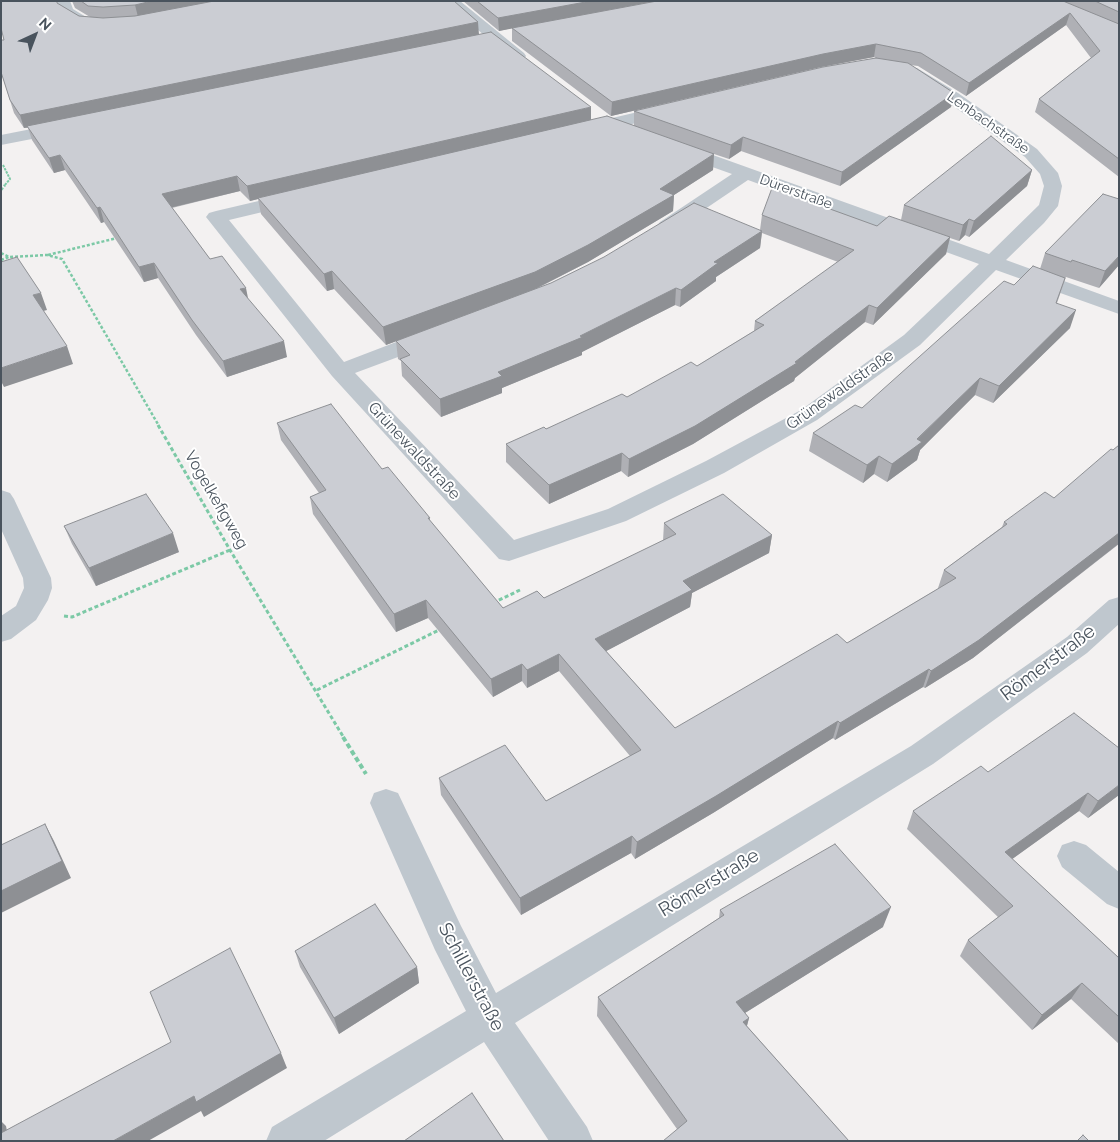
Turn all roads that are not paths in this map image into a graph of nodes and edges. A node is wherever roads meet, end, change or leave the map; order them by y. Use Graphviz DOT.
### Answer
graph roads {
  1 [pos="63,1"];
  2 [pos="451,1"];
  3 [pos="114,24"];
  4 [pos="514,34"];
  5 [pos="495,38"];
  6 [pos="475,42"];
  7 [pos="533,66"];
  8 [pos="601,118"];
  9 [pos="79,124"];
  10 [pos="636,134"];
  11 [pos="1,140"];
  12 [pos="663,144"];
  13 [pos="745,174"];
  14 [pos="648,238"];
  15 [pos="992,262"];
  16 [pos="1119,308"];
  17 [pos="451,330"];
  18 [pos="340,371"];
  19 [pos="1,499"];
  20 [pos="1119,607"];
  21 [pos="1,631"];
  22 [pos="386,803"];
  23 [pos="1074,856"];
  24 [pos="1119,893"];
  25 [pos="489,1017"];
  26 [pos="286,1141"];
  27 [pos="573,1141"];
  1 -- 3 [label="street"];
  2 -- 5 [label="street"];
  4 -- 5 [label="street"];
  5 -- 6 [label="street"];
  5 -- 7 [label="street"];
  8 -- 10 [label="street"];
  8 -- 15 [label="street, Lenbachstraße"];
  8 -- 18 [label="street, Grünewaldstraße"];
  9 -- 11 [label="street"];
  12 -- 13 [label="street, Dürerstraße"];
  13 -- 14 [label="street"];
  13 -- 15 [label="street, Dürerstraße"];
  15 -- 16 [label="street, Dürerstraße"];
  15 -- 18 [label="street, Grünewaldstraße"];
  17 -- 18 [label="street"];
  19 -- 21 [label="street"];
  20 -- 25 [label="street, Römerstraße"];
  22 -- 25 [label="street, Schillerstraße"];
  23 -- 24 [label="street"];
  25 -- 26 [label="street, Römerstraße"];
  25 -- 27 [label="street, Schillerstraße"];
}
